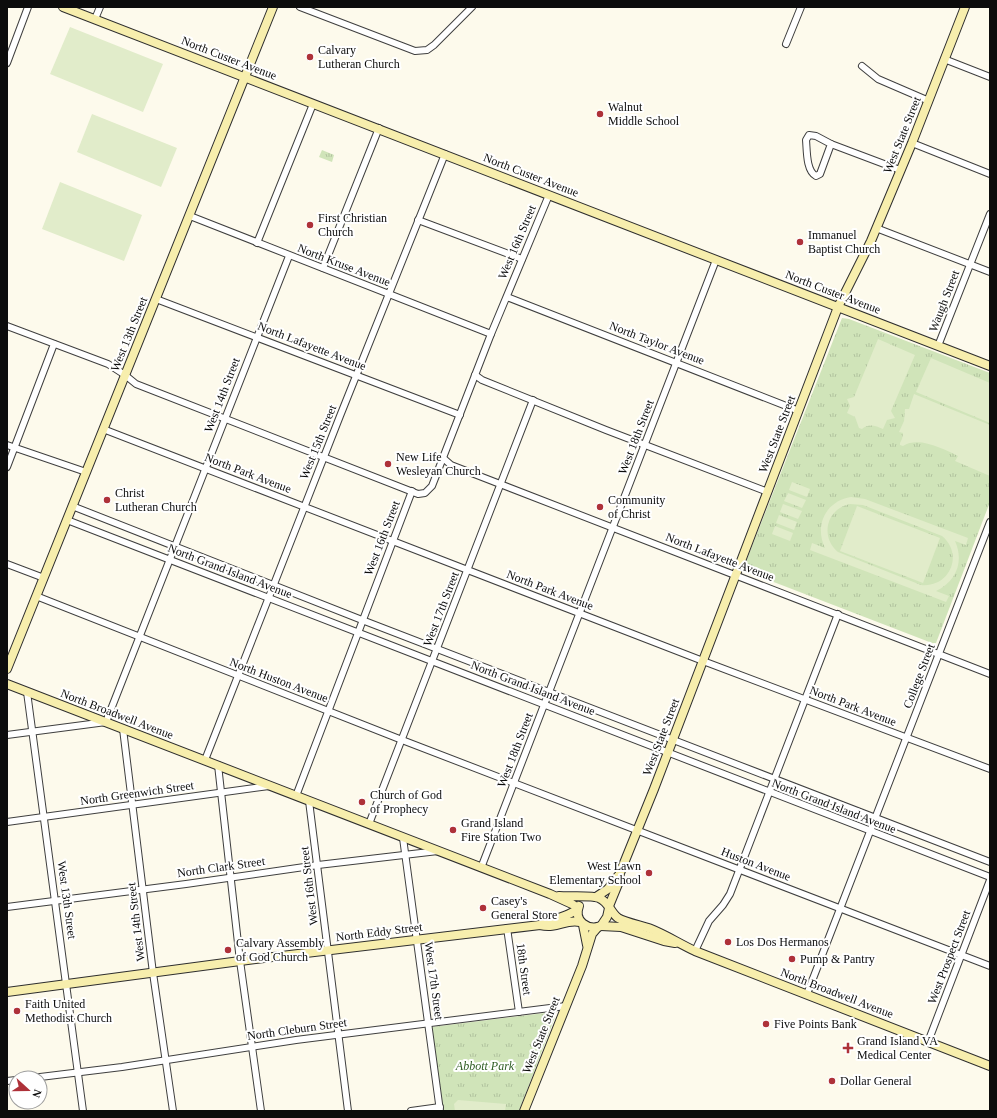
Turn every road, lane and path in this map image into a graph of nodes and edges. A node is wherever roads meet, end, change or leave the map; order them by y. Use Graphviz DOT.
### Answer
graph roads {
  1 [pos="28,7"];
  2 [pos="63,7"];
  3 [pos="100,7"];
  4 [pos="273,7"];
  5 [pos="300,7"];
  6 [pos="472,7"];
  7 [pos="801,7"];
  8 [pos="963,8"];
  9 [pos="95,20"];
  10 [pos="786,44"];
  11 [pos="944,59"];
  12 [pos="7,64"];
  13 [pos="862,66"];
  14 [pos="990,77"];
  15 [pos="245,78"];
  16 [pos="928,101"];
  17 [pos="313,104"];
  18 [pos="379,128"];
  19 [pos="912,143"];
  20 [pos="831,144"];
  21 [pos="445,154"];
  22 [pos="900,170"];
  23 [pos="990,174"];
  24 [pos="549,195"];
  25 [pos="990,214"];
  26 [pos="190,216"];
  27 [pos="418,220"];
  28 [pos="876,228"];
  29 [pos="257,243"];
  30 [pos="289,256"];
  31 [pos="522,259"];
  32 [pos="716,260"];
  33 [pos="970,264"];
  34 [pos="323,268"];
  35 [pos="990,272"];
  36 [pos="389,294"];
  37 [pos="507,297"];
  38 [pos="156,299"];
  39 [pos="838,307"];
  40 [pos="7,326"];
  41 [pos="491,334"];
  42 [pos="256,337"];
  43 [pos="54,344"];
  44 [pos="938,346"];
  45 [pos="677,363"];
  46 [pos="990,366"];
  47 [pos="125,375"];
  48 [pos="356,375"];
  49 [pos="475,375"];
  50 [pos="533,400"];
  51 [pos="799,411"];
  52 [pos="460,415"];
  53 [pos="224,418"];
  54 [pos="103,429"];
  55 [pos="7,444"];
  56 [pos="645,445"];
  57 [pos="14,447"];
  58 [pos="324,457"];
  59 [pos="442,458"];
  60 [pos="7,467"];
  61 [pos="205,468"];
  62 [pos="86,472"];
  63 [pos="501,484"];
  64 [pos="412,491"];
  65 [pos="768,492"];
  66 [pos="72,506"];
  67 [pos="304,507"];
  68 [pos="67,520"];
  69 [pos="990,522"];
  70 [pos="613,528"];
  71 [pos="393,541"];
  72 [pos="175,546"];
  73 [pos="170,559"];
  74 [pos="7,564"];
  75 [pos="468,570"];
  76 [pos="736,575"];
  77 [pos="44,578"];
  78 [pos="273,585"];
  79 [pos="36,596"];
  80 [pos="268,598"];
  81 [pos="580,614"];
  82 [pos="838,614"];
  83 [pos="362,620"];
  84 [pos="358,632"];
  85 [pos="140,637"];
  86 [pos="437,649"];
  87 [pos="939,654"];
  88 [pos="433,661"];
  89 [pos="703,661"];
  90 [pos="7,669"];
  91 [pos="990,674"];
  92 [pos="238,675"];
  93 [pos="7,684"];
  94 [pos="27,692"];
  95 [pos="550,692"];
  96 [pos="805,700"];
  97 [pos="545,704"];
  98 [pos="328,711"];
  99 [pos="106,722"];
  100 [pos="123,729"];
  101 [pos="33,732"];
  102 [pos="7,735"];
  103 [pos="906,738"];
  104 [pos="402,740"];
  105 [pos="673,740"];
  106 [pos="668,753"];
  107 [pos="205,760"];
  108 [pos="218,765"];
  109 [pos="990,769"];
  110 [pos="774,779"];
  111 [pos="514,783"];
  112 [pos="270,786"];
  113 [pos="769,792"];
  114 [pos="221,793"];
  115 [pos="296,796"];
  116 [pos="309,801"];
  117 [pos="133,805"];
  118 [pos="44,817"];
  119 [pos="875,818"];
  120 [pos="7,822"];
  121 [pos="369,824"];
  122 [pos="637,831"];
  123 [pos="870,831"];
  124 [pos="403,838"];
  125 [pos="438,851"];
  126 [pos="405,855"];
  127 [pos="990,862"];
  128 [pos="318,865"];
  129 [pos="481,868"];
  130 [pos="739,870"];
  131 [pos="620,874"];
  132 [pos="230,877"];
  133 [pos="990,879"];
  134 [pos="143,889"];
  135 [pos="550,894"];
  136 [pos="592,897"];
  137 [pos="55,900"];
  138 [pos="7,907"];
  139 [pos="609,907"];
  140 [pos="840,908"];
  141 [pos="578,909"];
  142 [pos="582,923"];
  143 [pos="540,924"];
  144 [pos="599,926"];
  145 [pos="507,928"];
  146 [pos="417,939"];
  147 [pos="676,943"];
  148 [pos="587,945"];
  149 [pos="328,950"];
  150 [pos="695,951"];
  151 [pos="962,955"];
  152 [pos="240,962"];
  153 [pos="990,966"];
  154 [pos="153,973"];
  155 [pos="67,984"];
  156 [pos="7,992"];
  157 [pos="807,994"];
  158 [pos="566,1006"];
  159 [pos="519,1012"];
  160 [pos="428,1024"];
  161 [pos="338,1035"];
  162 [pos="928,1042"];
  163 [pos="252,1046"];
  164 [pos="166,1060"];
  165 [pos="990,1066"];
  166 [pos="78,1072"];
  167 [pos="48,1076"];
  168 [pos="440,1109"];
  169 [pos="83,1111"];
  170 [pos="173,1111"];
  171 [pos="261,1111"];
  172 [pos="348,1111"];
  173 [pos="411,1111"];
  174 [pos="524,1111"];
  1 -- 12 [label="street"];
  2 -- 9 [label="main road, North Custer Avenue"];
  3 -- 9 [label="street"];
  4 -- 15 [label="main road, West 13th Street"];
  5 -- 6 [label="street"];
  7 -- 10 [label="street"];
  8 -- 11 [label="main road, West State Street"];
  9 -- 15 [label="main road, North Custer Avenue"];
  11 -- 14 [label="street"];
  11 -- 16 [label="main road, West State Street"];
  13 -- 16 [label="street"];
  15 -- 17 [label="main road, North Custer Avenue"];
  15 -- 26 [label="main road, West 13th Street"];
  16 -- 19 [label="main road, West State Street"];
  17 -- 18 [label="main road, North Custer Avenue"];
  17 -- 29 [label="street"];
  18 -- 21 [label="main road, North Custer Avenue"];
  18 -- 34 [label="street"];
  19 -- 22 [label="main road, West State Street"];
  19 -- 23 [label="street"];
  20 -- 20 [label="street"];
  20 -- 22 [label="street"];
  21 -- 24 [label="main road, North Custer Avenue"];
  21 -- 27 [label="street, West 15th Street"];
  22 -- 28 [label="main road, West State Street"];
  24 -- 31 [label="street, West 16th Street"];
  24 -- 32 [label="main road, North Custer Avenue"];
  25 -- 33 [label="street, Waugh Street"];
  26 -- 29 [label="street, North Kruse Avenue"];
  26 -- 38 [label="main road, West 13th Street"];
  27 -- 31 [label="street"];
  27 -- 36 [label="street, West 15th Street"];
  28 -- 33 [label="street"];
  28 -- 39 [label="main road, West State Street"];
  29 -- 30 [label="street, North Kruse Avenue"];
  30 -- 34 [label="street, North Kruse Avenue"];
  30 -- 42 [label="street, West 14th Street"];
  31 -- 37 [label="street, West 16th Street"];
  32 -- 39 [label="main road, North Custer Avenue"];
  32 -- 45 [label="street, West 18th Street"];
  33 -- 35 [label="street"];
  33 -- 44 [label="street, Waugh Street"];
  34 -- 36 [label="street, North Kruse Avenue"];
  36 -- 41 [label="street, North Kruse Avenue"];
  36 -- 48 [label="street, West 15th Street"];
  37 -- 41 [label="street, West 16th Street"];
  37 -- 45 [label="street, North Taylor Avenue"];
  38 -- 42 [label="street, North Lafayette Avenue"];
  38 -- 47 [label="main road, West 13th Street"];
  39 -- 44 [label="main road, North Custer Avenue"];
  39 -- 51 [label="main road, West State Street"];
  40 -- 43 [label="street"];
  41 -- 49 [label="street, West 16th Street"];
  42 -- 48 [label="street, North Lafayette Avenue"];
  42 -- 53 [label="street, West 14th Street"];
  43 -- 47 [label="street"];
  43 -- 57 [label="street"];
  44 -- 46 [label="main road, North Custer Avenue"];
  45 -- 51 [label="street, North Taylor Avenue"];
  45 -- 56 [label="street, West 18th Street"];
  47 -- 53 [label="street"];
  47 -- 54 [label="main road, West 13th Street"];
  48 -- 52 [label="street, North Lafayette Avenue"];
  48 -- 58 [label="street, West 15th Street"];
  49 -- 50 [label="street"];
  49 -- 52 [label="street, West 16th Street"];
  50 -- 56 [label="street"];
  50 -- 63 [label="street, West 17th Street"];
  51 -- 65 [label="main road, West State Street"];
  52 -- 59 [label="street, West 16th Street"];
  53 -- 58 [label="street"];
  53 -- 61 [label="street, West 14th Street"];
  54 -- 61 [label="street, North Park Avenue"];
  54 -- 62 [label="main road, West 13th Street"];
  55 -- 57 [label="street"];
  56 -- 65 [label="street"];
  56 -- 70 [label="street, West 18th Street"];
  57 -- 60 [label="street"];
  57 -- 62 [label="street"];
  58 -- 64 [label="street"];
  58 -- 67 [label="street, West 15th Street"];
  59 -- 63 [label="street, North Lafayette Avenue"];
  59 -- 64 [label="street, West 16th Street"];
  61 -- 67 [label="street, North Park Avenue"];
  61 -- 72 [label="street, West 14th Street"];
  62 -- 66 [label="main road, West 13th Street"];
  63 -- 70 [label="street, North Lafayette Avenue"];
  63 -- 75 [label="street, West 17th Street"];
  64 -- 71 [label="street, West 16th Street"];
  65 -- 76 [label="main road, West State Street"];
  66 -- 68 [label="main road, West 13th Street"];
  66 -- 72 [label="street, North Grand Island Avenue"];
  67 -- 71 [label="street, North Park Avenue"];
  67 -- 78 [label="street, West 15th Street"];
  68 -- 73 [label="street, North Grand Island Avenue"];
  68 -- 77 [label="main road, West 13th Street"];
  69 -- 87 [label="street, College Street"];
  70 -- 76 [label="street, North Lafayette Avenue"];
  70 -- 81 [label="street, West 18th Street"];
  71 -- 75 [label="street, North Park Avenue"];
  71 -- 83 [label="street, West 16th Street"];
  72 -- 73 [label="street, West 14th Street"];
  72 -- 78 [label="street, North Grand Island Avenue"];
  73 -- 80 [label="street, North Grand Island Avenue"];
  73 -- 85 [label="street, West 14th Street"];
  74 -- 77 [label="street"];
  75 -- 81 [label="street, North Park Avenue"];
  75 -- 86 [label="street, West 17th Street"];
  76 -- 82 [label="street, North Lafayette Avenue"];
  76 -- 89 [label="main road, West State Street"];
  77 -- 79 [label="main road, West 13th Street"];
  78 -- 80 [label="street, West 15th Street"];
  78 -- 83 [label="street, North Grand Island Avenue"];
  79 -- 85 [label="street, North Huston Avenue"];
  79 -- 90 [label="main road, West 13th Street"];
  80 -- 84 [label="street, North Grand Island Avenue"];
  80 -- 92 [label="street, West 15th Street"];
  81 -- 89 [label="street, North Park Avenue"];
  81 -- 95 [label="street, West 18th Street"];
  82 -- 87 [label="street, North Lafayette Avenue"];
  82 -- 96 [label="street"];
  83 -- 84 [label="street, West 16th Street"];
  83 -- 86 [label="street, North Grand Island Avenue"];
  84 -- 88 [label="street, North Grand Island Avenue"];
  84 -- 98 [label="street, West 16th Street"];
  85 -- 92 [label="street, North Huston Avenue"];
  85 -- 99 [label="street, West 14th Street"];
  86 -- 88 [label="street, West 17th Street"];
  86 -- 95 [label="street, North Grand Island Avenue"];
  87 -- 91 [label="street, North Lafayette Avenue"];
  87 -- 103 [label="street, College Street"];
  88 -- 97 [label="street, North Grand Island Avenue"];
  88 -- 104 [label="street, West 17th Street"];
  89 -- 96 [label="street, North Park Avenue"];
  89 -- 105 [label="main road, West State Street"];
  92 -- 98 [label="street, North Huston Avenue"];
  92 -- 107 [label="street, West 15th Street"];
  93 -- 94 [label="main road, North Broadwell Avenue"];
  94 -- 99 [label="main road, North Broadwell Avenue"];
  94 -- 101 [label="street, West 13th Street"];
  95 -- 97 [label="street, West 18th Street"];
  95 -- 105 [label="street, North Grand Island Avenue"];
  96 -- 103 [label="street, North Park Avenue"];
  96 -- 110 [label="street"];
  97 -- 106 [label="street, North Grand Island Avenue"];
  97 -- 111 [label="street, West 18th Street"];
  98 -- 104 [label="street, North Huston Avenue"];
  98 -- 115 [label="street, West 16th Street"];
  99 -- 100 [label="main road, North Broadwell Avenue"];
  99 -- 101 [label="street"];
  100 -- 107 [label="main road, North Broadwell Avenue"];
  100 -- 117 [label="street, West 14th Street"];
  101 -- 102 [label="street"];
  101 -- 118 [label="street, West 13th Street"];
  103 -- 109 [label="street, North Park Avenue"];
  103 -- 119 [label="street, College Street"];
  104 -- 111 [label="street, North Huston Avenue"];
  104 -- 121 [label="street, West 17th Street"];
  105 -- 106 [label="main road, West State Street"];
  105 -- 110 [label="street, North Grand Island Avenue"];
  106 -- 113 [label="street, North Grand Island Avenue"];
  106 -- 122 [label="main road, West State Street"];
  107 -- 108 [label="main road, North Broadwell Avenue"];
  108 -- 112 [label="main road, North Broadwell Avenue"];
  108 -- 114 [label="street"];
  110 -- 113 [label="street"];
  110 -- 119 [label="street, North Grand Island Avenue"];
  111 -- 122 [label="street, Huston Avenue"];
  111 -- 129 [label="street, West 18th Street"];
  112 -- 114 [label="street, North Greenwich Street"];
  112 -- 115 [label="main road, North Broadwell Avenue"];
  113 -- 123 [label="street, North Grand Island Avenue"];
  113 -- 130 [label="street"];
  114 -- 117 [label="street, North Greenwich Street"];
  114 -- 132 [label="street"];
  115 -- 116 [label="main road, North Broadwell Avenue"];
  116 -- 121 [label="main road, North Broadwell Avenue"];
  116 -- 128 [label="street, West 16th Street"];
  117 -- 118 [label="street, North Greenwich Street"];
  117 -- 134 [label="street, West 14th Street"];
  118 -- 120 [label="street, North Greenwich Street"];
  118 -- 137 [label="street, West 13th Street"];
  119 -- 123 [label="street, College Street"];
  119 -- 127 [label="street, North Grand Island Avenue"];
  121 -- 124 [label="main road, North Broadwell Avenue"];
  122 -- 130 [label="street, Huston Avenue"];
  122 -- 131 [label="main road, West State Street"];
  123 -- 133 [label="street, North Grand Island Avenue"];
  123 -- 140 [label="street, College Street"];
  124 -- 125 [label="main road, North Broadwell Avenue"];
  124 -- 126 [label="street"];
  125 -- 126 [label="street, North Clark Street"];
  125 -- 129 [label="main road, North Broadwell Avenue"];
  126 -- 128 [label="street, North Clark Street"];
  126 -- 146 [label="street, West 17th Street"];
  128 -- 132 [label="street, North Clark Street"];
  128 -- 149 [label="street, West 16th Street"];
  129 -- 135 [label="main road, North Broadwell Avenue"];
  130 -- 140 [label="street, Huston Avenue"];
  130 -- 150 [label="street"];
  131 -- 136 [label="main road, West State Street"];
  131 -- 139 [label="main road, West State Street"];
  132 -- 134 [label="street, North Clark Street"];
  132 -- 152 [label="street"];
  133 -- 151 [label="street, West Prospect Street"];
  134 -- 137 [label="street, North Clark Street"];
  134 -- 154 [label="street, West 14th Street"];
  135 -- 136 [label="main road, North Broadwell Avenue"];
  135 -- 141 [label="main road, North Broadwell Avenue"];
  136 -- 139 [label="main road"];
  136 -- 141 [label="main road"];
  137 -- 138 [label="street, North Clark Street"];
  137 -- 155 [label="street, West 13th Street"];
  139 -- 144 [label="main road"];
  139 -- 147 [label="main road, North Broadwell Avenue"];
  140 -- 151 [label="street, Huston Avenue"];
  140 -- 157 [label="street, College Street"];
  141 -- 142 [label="main road"];
  141 -- 143 [label="main road, North Eddy Street"];
  142 -- 143 [label="main road, North Eddy Street"];
  142 -- 144 [label="main road"];
  142 -- 148 [label="main road, West State Street"];
  143 -- 145 [label="main road, North Eddy Street"];
  144 -- 147 [label="main road, North Broadwell Avenue"];
  144 -- 148 [label="main road, West State Street"];
  145 -- 146 [label="main road, North Eddy Street"];
  145 -- 159 [label="street, 18th Street"];
  146 -- 149 [label="main road, North Eddy Street"];
  146 -- 160 [label="street, West 17th Street"];
  147 -- 150 [label="main road, North Broadwell Avenue"];
  148 -- 158 [label="main road, West State Street"];
  149 -- 152 [label="main road, North Eddy Street"];
  149 -- 161 [label="street, West 16th Street"];
  150 -- 157 [label="main road, North Broadwell Avenue"];
  151 -- 153 [label="street, Huston Avenue"];
  151 -- 162 [label="street, West Prospect Street"];
  152 -- 154 [label="main road, North Eddy Street"];
  152 -- 163 [label="street"];
  154 -- 155 [label="main road, North Eddy Street"];
  154 -- 164 [label="street, West 14th Street"];
  155 -- 156 [label="main road, North Eddy Street"];
  155 -- 166 [label="street, West 13th Street"];
  157 -- 162 [label="main road, North Broadwell Avenue"];
  158 -- 159 [label="street, North Cleburn Street"];
  158 -- 174 [label="main road, West State Street"];
  159 -- 160 [label="street, North Cleburn Street"];
  160 -- 161 [label="street, North Cleburn Street"];
  160 -- 168 [label="street, West 17th Street"];
  161 -- 163 [label="street, North Cleburn Street"];
  161 -- 172 [label="street, West 16th Street"];
  162 -- 165 [label="main road, North Broadwell Avenue"];
  163 -- 164 [label="street, North Cleburn Street"];
  163 -- 171 [label="street"];
  164 -- 166 [label="street, North Cleburn Street"];
  164 -- 170 [label="street, West 14th Street"];
  166 -- 167 [label="street, North Cleburn Street"];
  166 -- 169 [label="street, West 13th Street"];
  168 -- 173 [label="street"];
}
